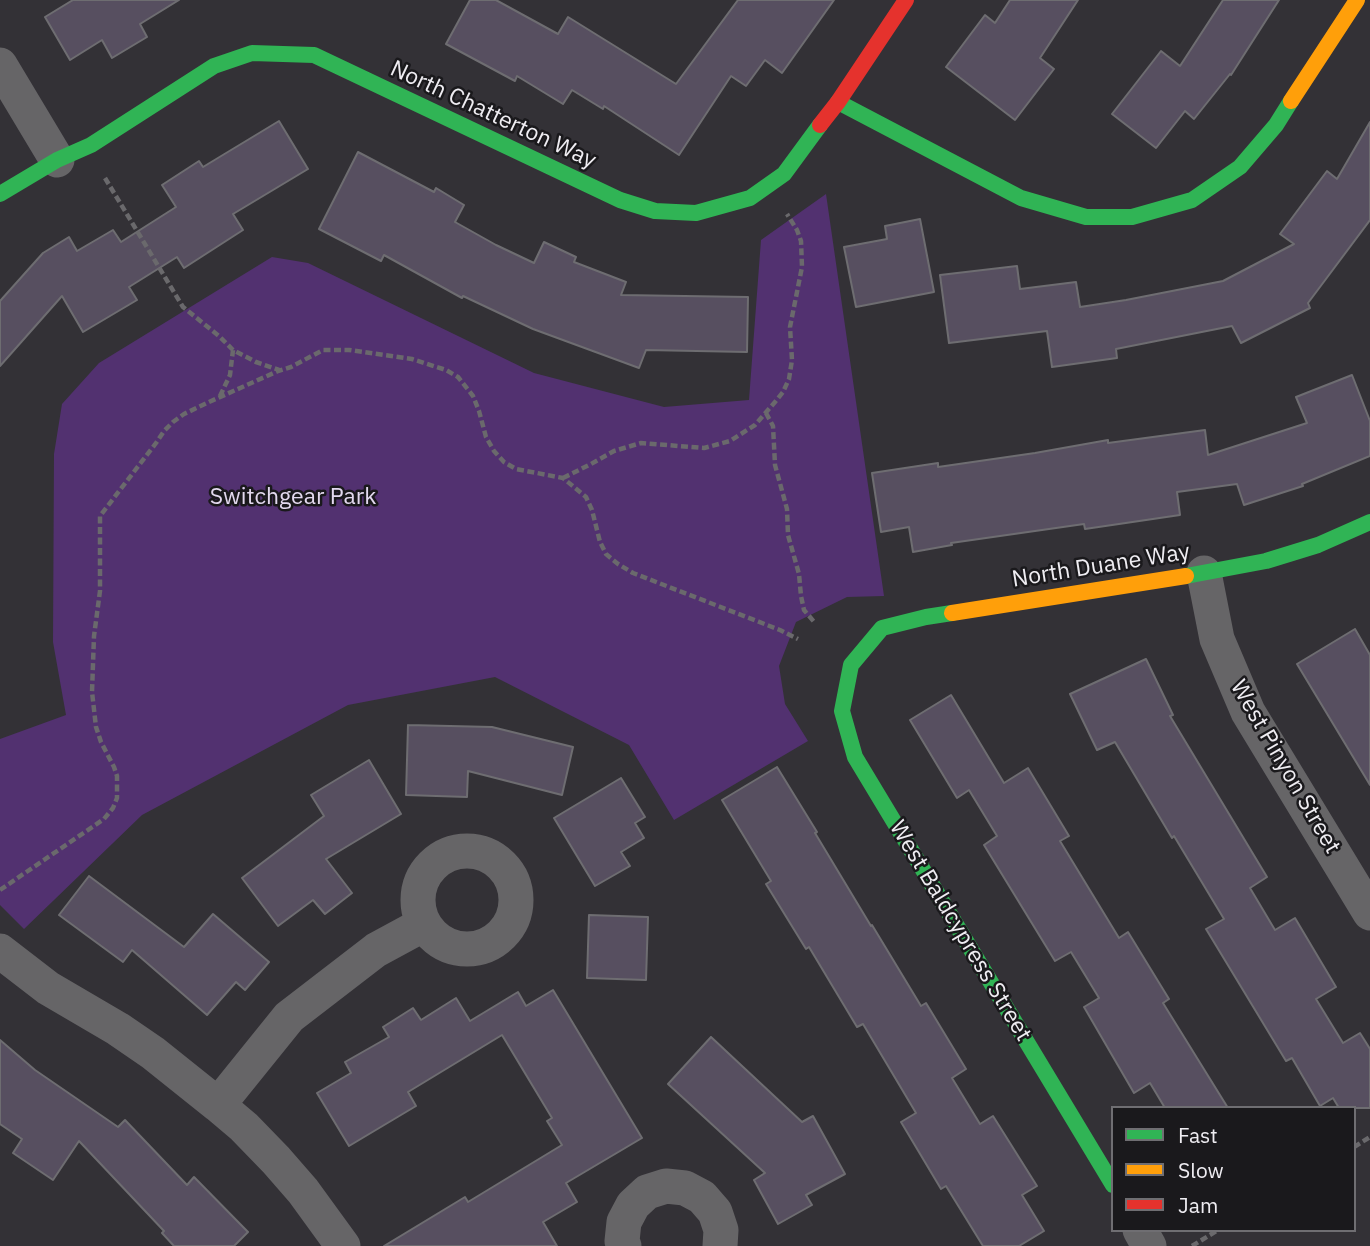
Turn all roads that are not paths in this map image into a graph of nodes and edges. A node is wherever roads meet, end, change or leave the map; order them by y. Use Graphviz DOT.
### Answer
graph roads {
  1 [pos="906,0"];
  2 [pos="1357,0"];
  3 [pos="0,65"];
  4 [pos="838,102"];
  5 [pos="57,160"];
  6 [pos="0,194"];
  7 [pos="1370,522"];
  8 [pos="1204,573"];
  9 [pos="851,665"];
  10 [pos="1370,914"];
  11 [pos="424,924"];
  12 [pos="0,951"];
  13 [pos="218,1105"];
  14 [pos="1111,1182"];
  15 [pos="343,1246"];
  16 [pos="624,1246"];
  17 [pos="720,1246"];
  1 -- 4 [label="street, North Chatterton Way"];
  2 -- 4 [label="street"];
  3 -- 5 [label="street"];
  4 -- 5 [label="street, North Chatterton Way"];
  5 -- 6 [label="street, North Chatterton Way"];
  7 -- 8 [label="street, North Duane Way"];
  8 -- 9 [label="street, North Duane Way"];
  8 -- 10 [label="street, West Pinyon Street"];
  9 -- 14 [label="street, West Baldcypress Street"];
  11 -- 13 [label="street"];
  12 -- 13 [label="street"];
  13 -- 15 [label="street"];
  16 -- 17 [label="street"];
}
